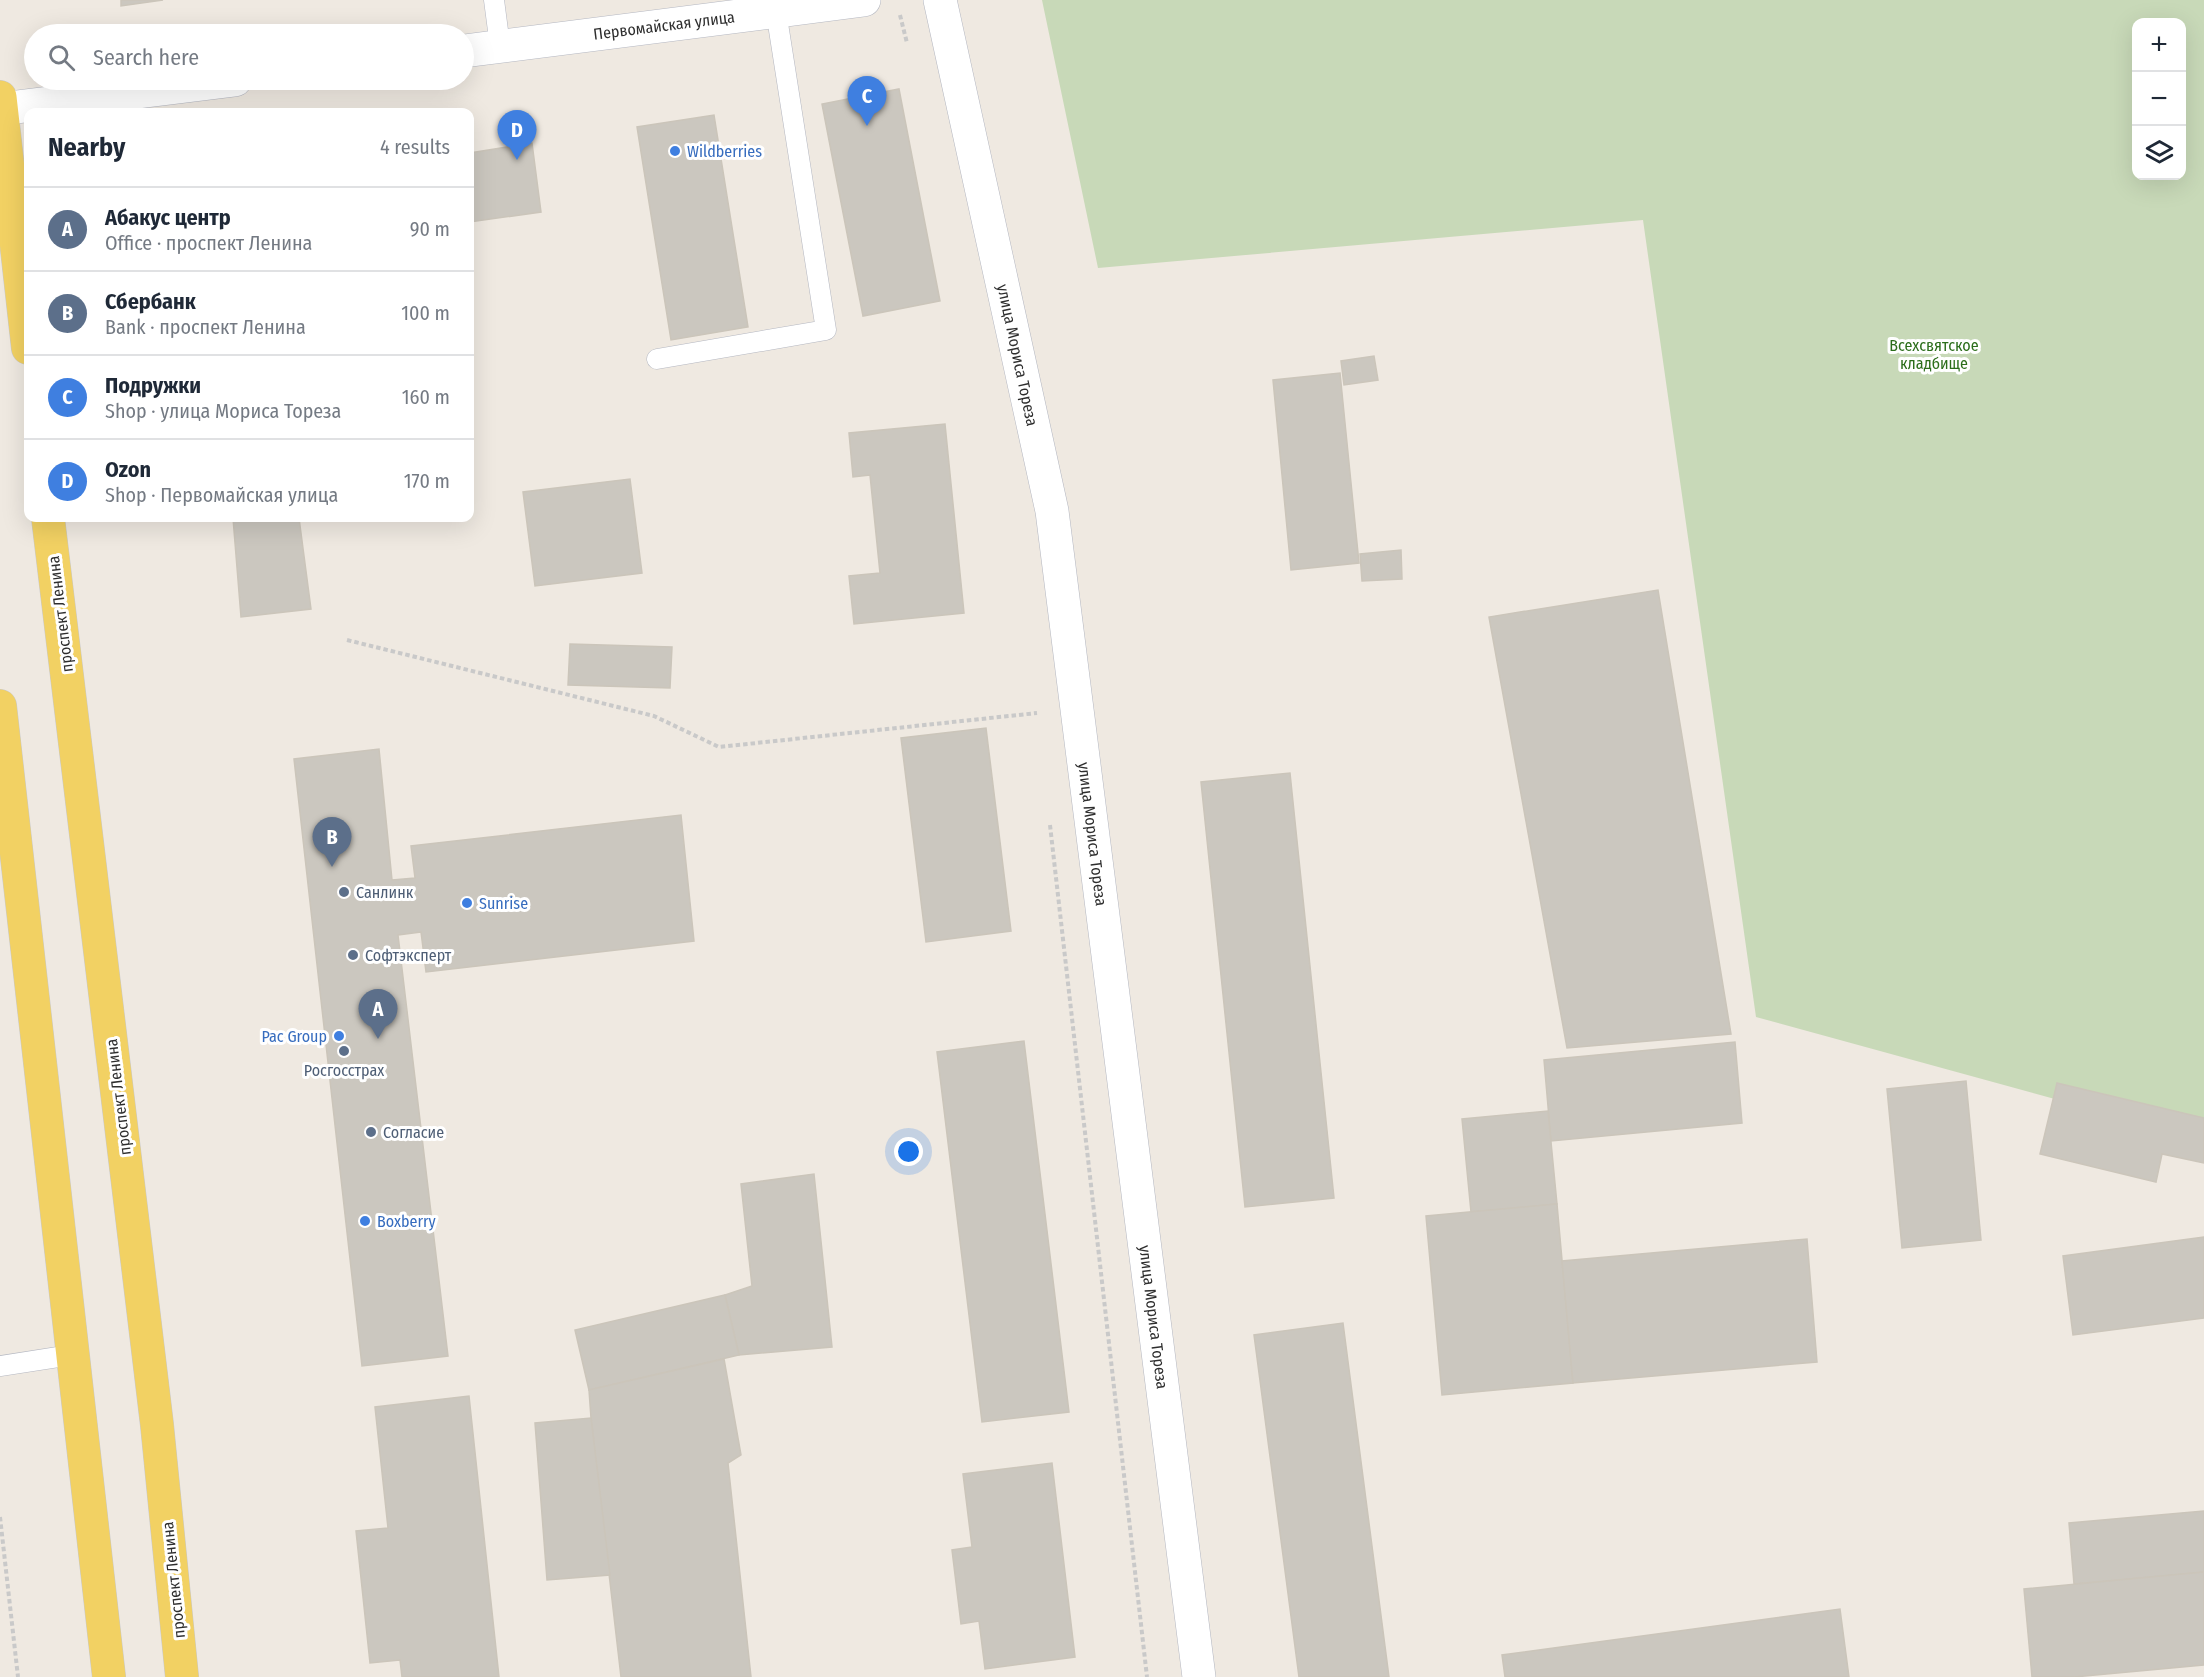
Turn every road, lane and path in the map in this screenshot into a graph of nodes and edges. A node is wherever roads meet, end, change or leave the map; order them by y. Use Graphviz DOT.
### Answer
graph roads {
  1 [pos="494,0"];
  2 [pos="864,0"];
  3 [pos="940,0"];
  4 [pos="899,10"];
  5 [pos="776,11"];
  6 [pos="500,46"];
  7 [pos="474,50"];
  8 [pos="909,51"];
  9 [pos="141,90"];
  10 [pos="0,105"];
  11 [pos="24,313"];
  12 [pos="657,359"];
  13 [pos="48,522"];
  14 [pos="347,640"];
  15 [pos="1035,702"];
  16 [pos="0,706"];
  17 [pos="1037,713"];
  18 [pos="1038,725"];
  19 [pos="1049,820"];
  20 [pos="71,1355"];
  21 [pos="0,1366"];
  22 [pos="0,1517"];
  23 [pos="18,1677"];
  24 [pos="109,1677"];
  25 [pos="183,1677"];
  26 [pos="1147,1677"];
  27 [pos="1199,1677"];
  1 -- 6 [label="lane"];
  2 -- 5 [label="street, Первомайская улица"];
  3 -- 27 [label="street, улица Мориса Тореза"];
  4 -- 8 [label="path"];
  5 -- 6 [label="street, Первомайская улица"];
  5 -- 12 [label="lane"];
  6 -- 7 [label="street, Первомайская улица"];
  9 -- 10 [label="street"];
  10 -- 11 [label="main road"];
  13 -- 25 [label="main road, проспект Ленина"];
  14 -- 17 [label="path"];
  15 -- 17 [label="path"];
  16 -- 20 [label="main road"];
  17 -- 18 [label="path"];
  19 -- 26 [label="path"];
  20 -- 21 [label="lane"];
  20 -- 24 [label="main road"];
  22 -- 23 [label="path"];
}
